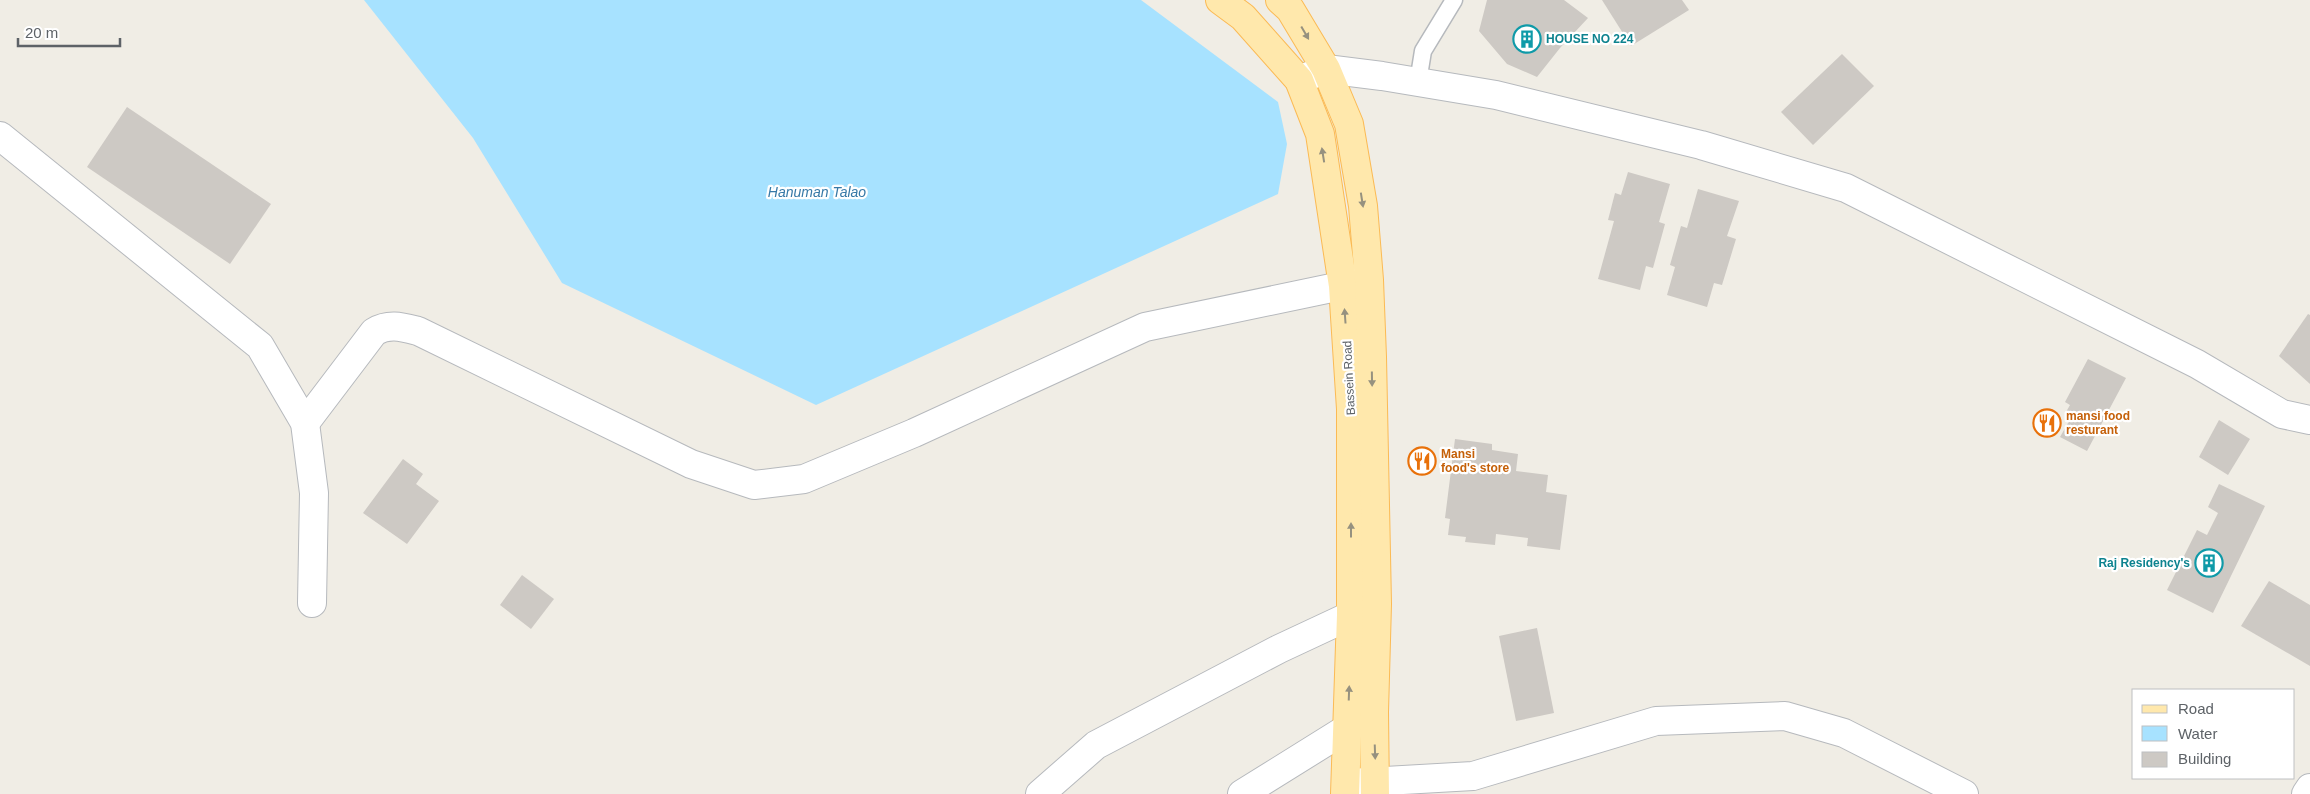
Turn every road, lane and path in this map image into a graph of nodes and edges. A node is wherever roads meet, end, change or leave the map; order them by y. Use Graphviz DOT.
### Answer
graph roads {
  1 [pos="1220,0"];
  2 [pos="1280,0"];
  3 [pos="1454,0"];
  4 [pos="1326,69"];
  5 [pos="1299,80"];
  6 [pos="1418,82"];
  7 [pos="0,136"];
  8 [pos="1369,280"];
  9 [pos="1343,286"];
  10 [pos="2310,420"];
  11 [pos="305,423"];
  12 [pos="312,603"];
  13 [pos="1377,604"];
  14 [pos="1351,615"];
  15 [pos="1374,712"];
  16 [pos="1348,728"];
  17 [pos="1345,788"];
  18 [pos="1376,788"];
  19 [pos="2310,788"];
  20 [pos="1040,794"];
  21 [pos="1242,794"];
  22 [pos="1964,794"];
  23 [pos="2306,794"];
  1 -- 5 [label="main road, Bassein Road"];
  2 -- 4 [label="main road, Bassein Road, one-way"];
  3 -- 6 [label="lane"];
  4 -- 5 [label="street"];
  4 -- 6 [label="street"];
  4 -- 8 [label="main road, Bassein Road, one-way"];
  9 -- 5 [label="main road, Bassein Road, one-way"];
  6 -- 10 [label="street"];
  7 -- 11 [label="street"];
  8 -- 9 [label="street"];
  8 -- 13 [label="main road, Bassein Road, one-way"];
  9 -- 11 [label="street"];
  14 -- 9 [label="main road, Bassein Road, one-way"];
  11 -- 12 [label="street"];
  13 -- 14 [label="street"];
  13 -- 15 [label="main road, Bassein Road"];
  16 -- 14 [label="main road, Bassein Road, one-way"];
  14 -- 20 [label="street"];
  15 -- 16 [label="street"];
  15 -- 18 [label="main road, Bassein Road, one-way"];
  16 -- 17 [label="main road, Bassein Road"];
  16 -- 21 [label="street"];
  17 -- 18 [label="street"];
  18 -- 22 [label="street"];
  19 -- 23 [label="street"];
}
